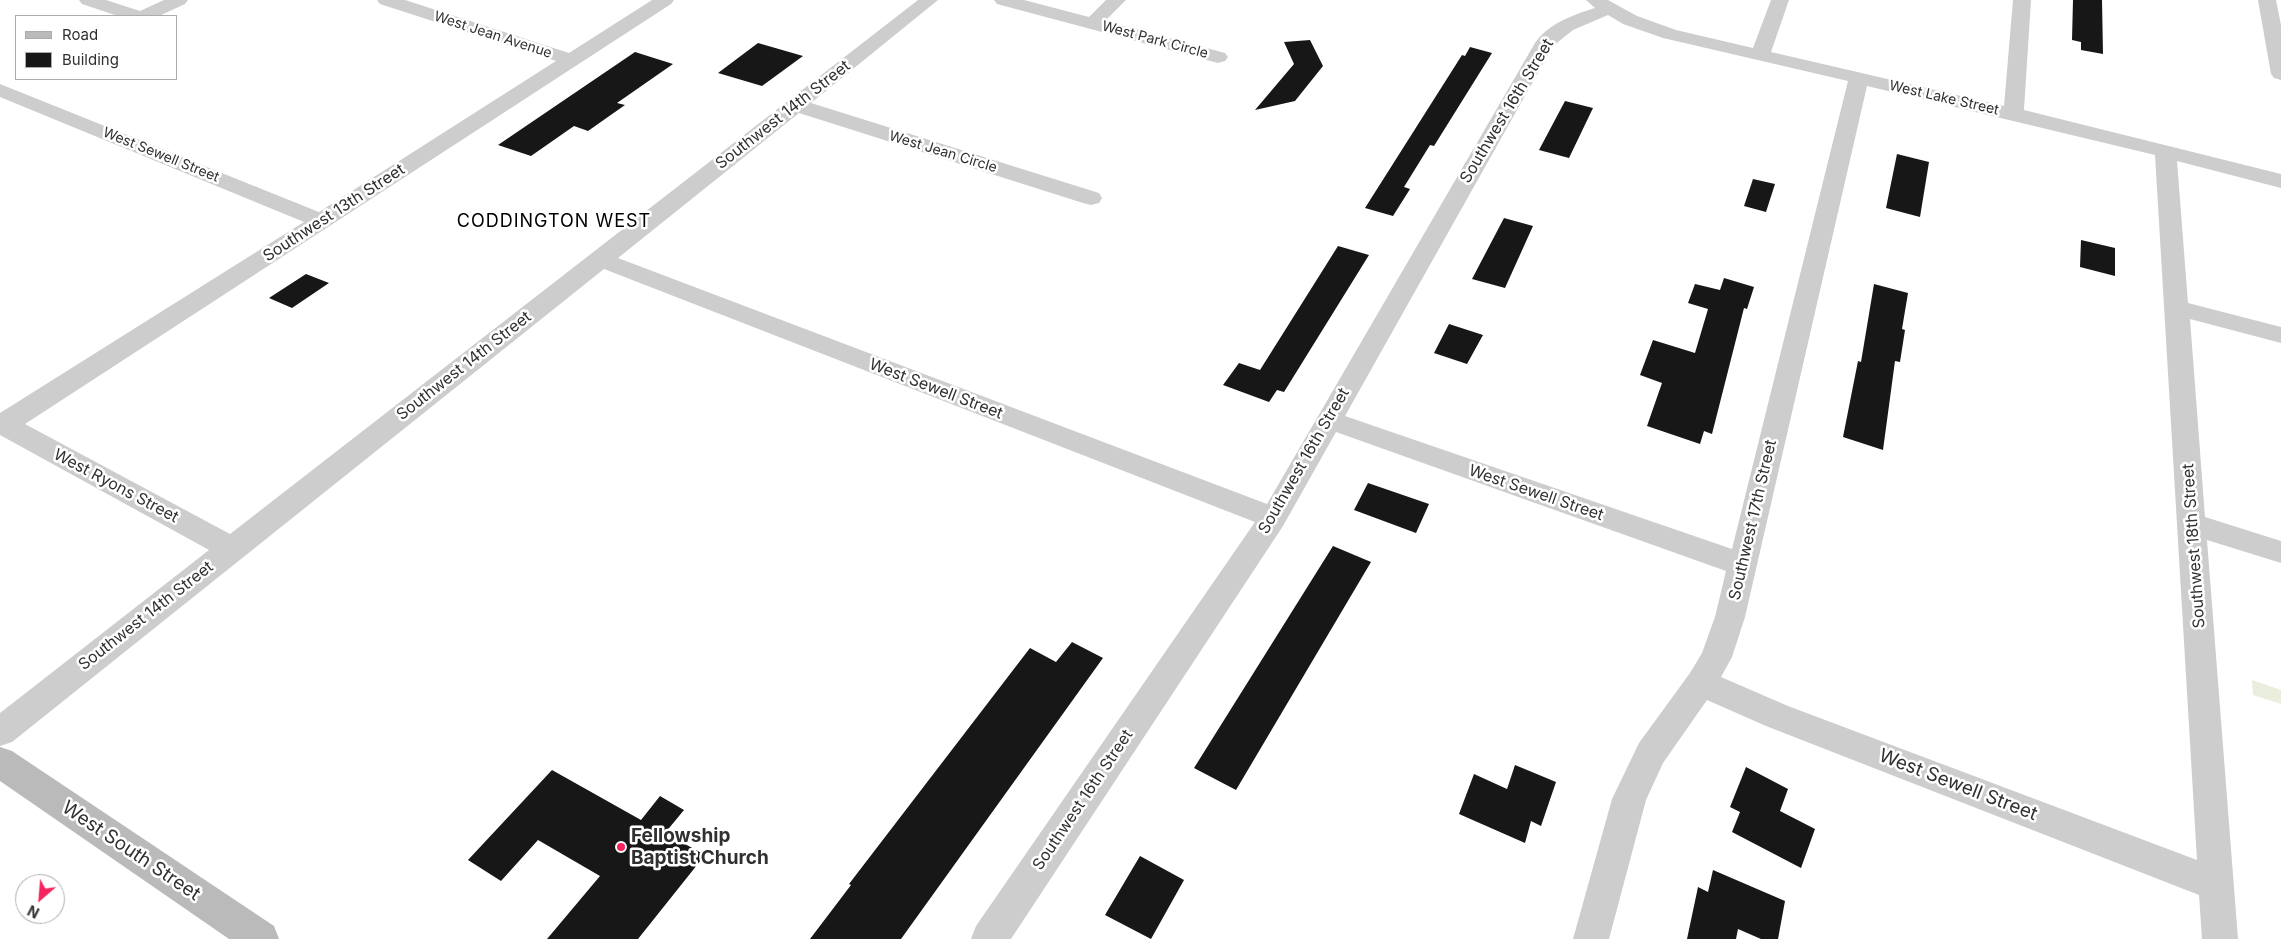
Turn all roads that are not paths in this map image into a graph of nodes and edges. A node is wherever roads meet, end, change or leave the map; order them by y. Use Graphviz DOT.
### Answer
graph roads {
  1 [pos="88,0"];
  2 [pos="179,0"];
  3 [pos="386,0"];
  4 [pos="665,0"];
  5 [pos="929,0"];
  6 [pos="1003,0"];
  7 [pos="1117,0"];
  8 [pos="1780,0"];
  9 [pos="2022,0"];
  10 [pos="2267,0"];
  11 [pos="1602,4"];
  12 [pos="132,15"];
  13 [pos="147,15"];
  14 [pos="1092,24"];
  15 [pos="2277,27"];
  16 [pos="1760,56"];
  17 [pos="1218,57"];
  18 [pos="572,60"];
  19 [pos="2281,74"];
  20 [pos="1859,78"];
  21 [pos="15,79"];
  22 [pos="0,88"];
  23 [pos="795,105"];
  24 [pos="2013,114"];
  25 [pos="2166,153"];
  26 [pos="2281,181"];
  27 [pos="1092,198"];
  28 [pos="322,221"];
  29 [pos="600,259"];
  30 [pos="2178,308"];
  31 [pos="2281,335"];
  32 [pos="1329,420"];
  33 [pos="2,424"];
  34 [pos="1273,518"];
  35 [pos="2192,524"];
  36 [pos="232,548"];
  37 [pos="2281,552"];
  38 [pos="1742,565"];
  39 [pos="1701,683"];
  40 [pos="0,732"];
  41 [pos="0,762"];
  42 [pos="2216,884"];
  43 [pos="261,939"];
  44 [pos="989,939"];
  45 [pos="1591,939"];
  46 [pos="2220,939"];
  1 -- 12 [label="street"];
  2 -- 13 [label="street"];
  3 -- 18 [label="street, West Jean Avenue"];
  4 -- 18 [label="street, Southwest 13th Street"];
  5 -- 23 [label="street, Southwest 14th Street"];
  6 -- 14 [label="street, West Park Circle"];
  7 -- 14 [label="street"];
  8 -- 16 [label="street"];
  9 -- 24 [label="street"];
  10 -- 15 [label="street"];
  11 -- 16 [label="street, West Lake Street"];
  11 -- 32 [label="street, Southwest 16th Street"];
  14 -- 17 [label="street, West Park Circle"];
  15 -- 19 [label="street"];
  16 -- 20 [label="street, West Lake Street"];
  18 -- 28 [label="street, Southwest 13th Street"];
  20 -- 24 [label="street, West Lake Street"];
  20 -- 38 [label="street, Southwest 17th Street"];
  21 -- 22 [label="street"];
  22 -- 28 [label="street, West Sewell Street"];
  23 -- 27 [label="street, West Jean Circle"];
  23 -- 29 [label="street, Southwest 14th Street"];
  24 -- 25 [label="street, West Lake Street"];
  25 -- 26 [label="street, West Lake Street"];
  25 -- 30 [label="street, Southwest 18th Street"];
  28 -- 33 [label="street, Southwest 13th Street"];
  29 -- 34 [label="street, West Sewell Street"];
  29 -- 36 [label="street, Southwest 14th Street"];
  30 -- 31 [label="street"];
  30 -- 35 [label="street, Southwest 18th Street"];
  32 -- 34 [label="street, Southwest 16th Street"];
  32 -- 38 [label="street, West Sewell Street"];
  33 -- 36 [label="street, West Ryons Street"];
  34 -- 44 [label="street, Southwest 16th Street"];
  35 -- 37 [label="street"];
  35 -- 42 [label="street, Southwest 18th Street"];
  36 -- 40 [label="street, Southwest 14th Street"];
  38 -- 39 [label="street, Southwest 17th Street"];
  39 -- 42 [label="street, West Sewell Street"];
  39 -- 45 [label="street, Southwest 17th Street"];
  41 -- 43 [label="street, West South Street"];
  42 -- 46 [label="street, Southwest 18th Street"];
}
